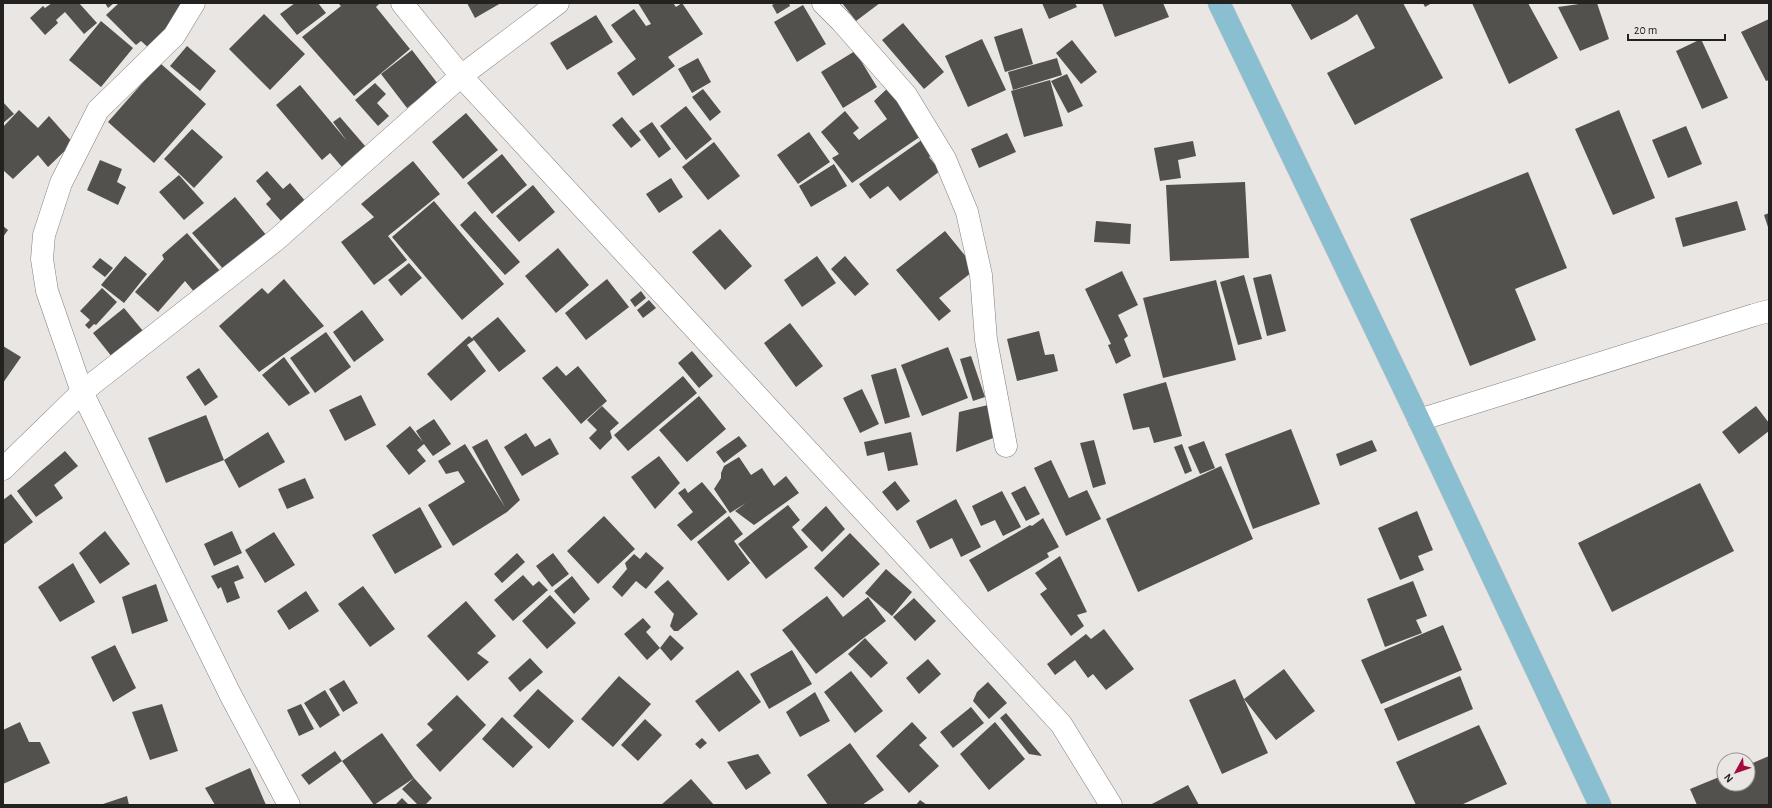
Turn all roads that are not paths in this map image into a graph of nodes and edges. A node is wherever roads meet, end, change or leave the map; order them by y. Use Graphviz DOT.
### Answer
graph roads {
  1 [pos="194,3"];
  2 [pos="402,3"];
  3 [pos="558,3"];
  4 [pos="823,3"];
  5 [pos="1220,3"];
  6 [pos="461,76"];
  7 [pos="1769,311"];
  8 [pos="82,392"];
  9 [pos="1420,420"];
  10 [pos="1006,446"];
  11 [pos="3,469"];
  12 [pos="289,805"];
  13 [pos="1111,805"];
  14 [pos="1600,805"];
  1 -- 8 [label="street"];
  2 -- 6 [label="street"];
  3 -- 6 [label="street"];
  4 -- 10 [label="street"];
  5 -- 9 [label="main road"];
  6 -- 8 [label="street"];
  6 -- 13 [label="street"];
  7 -- 9 [label="street"];
  8 -- 11 [label="street"];
  8 -- 12 [label="street"];
  9 -- 14 [label="main road"];
}
